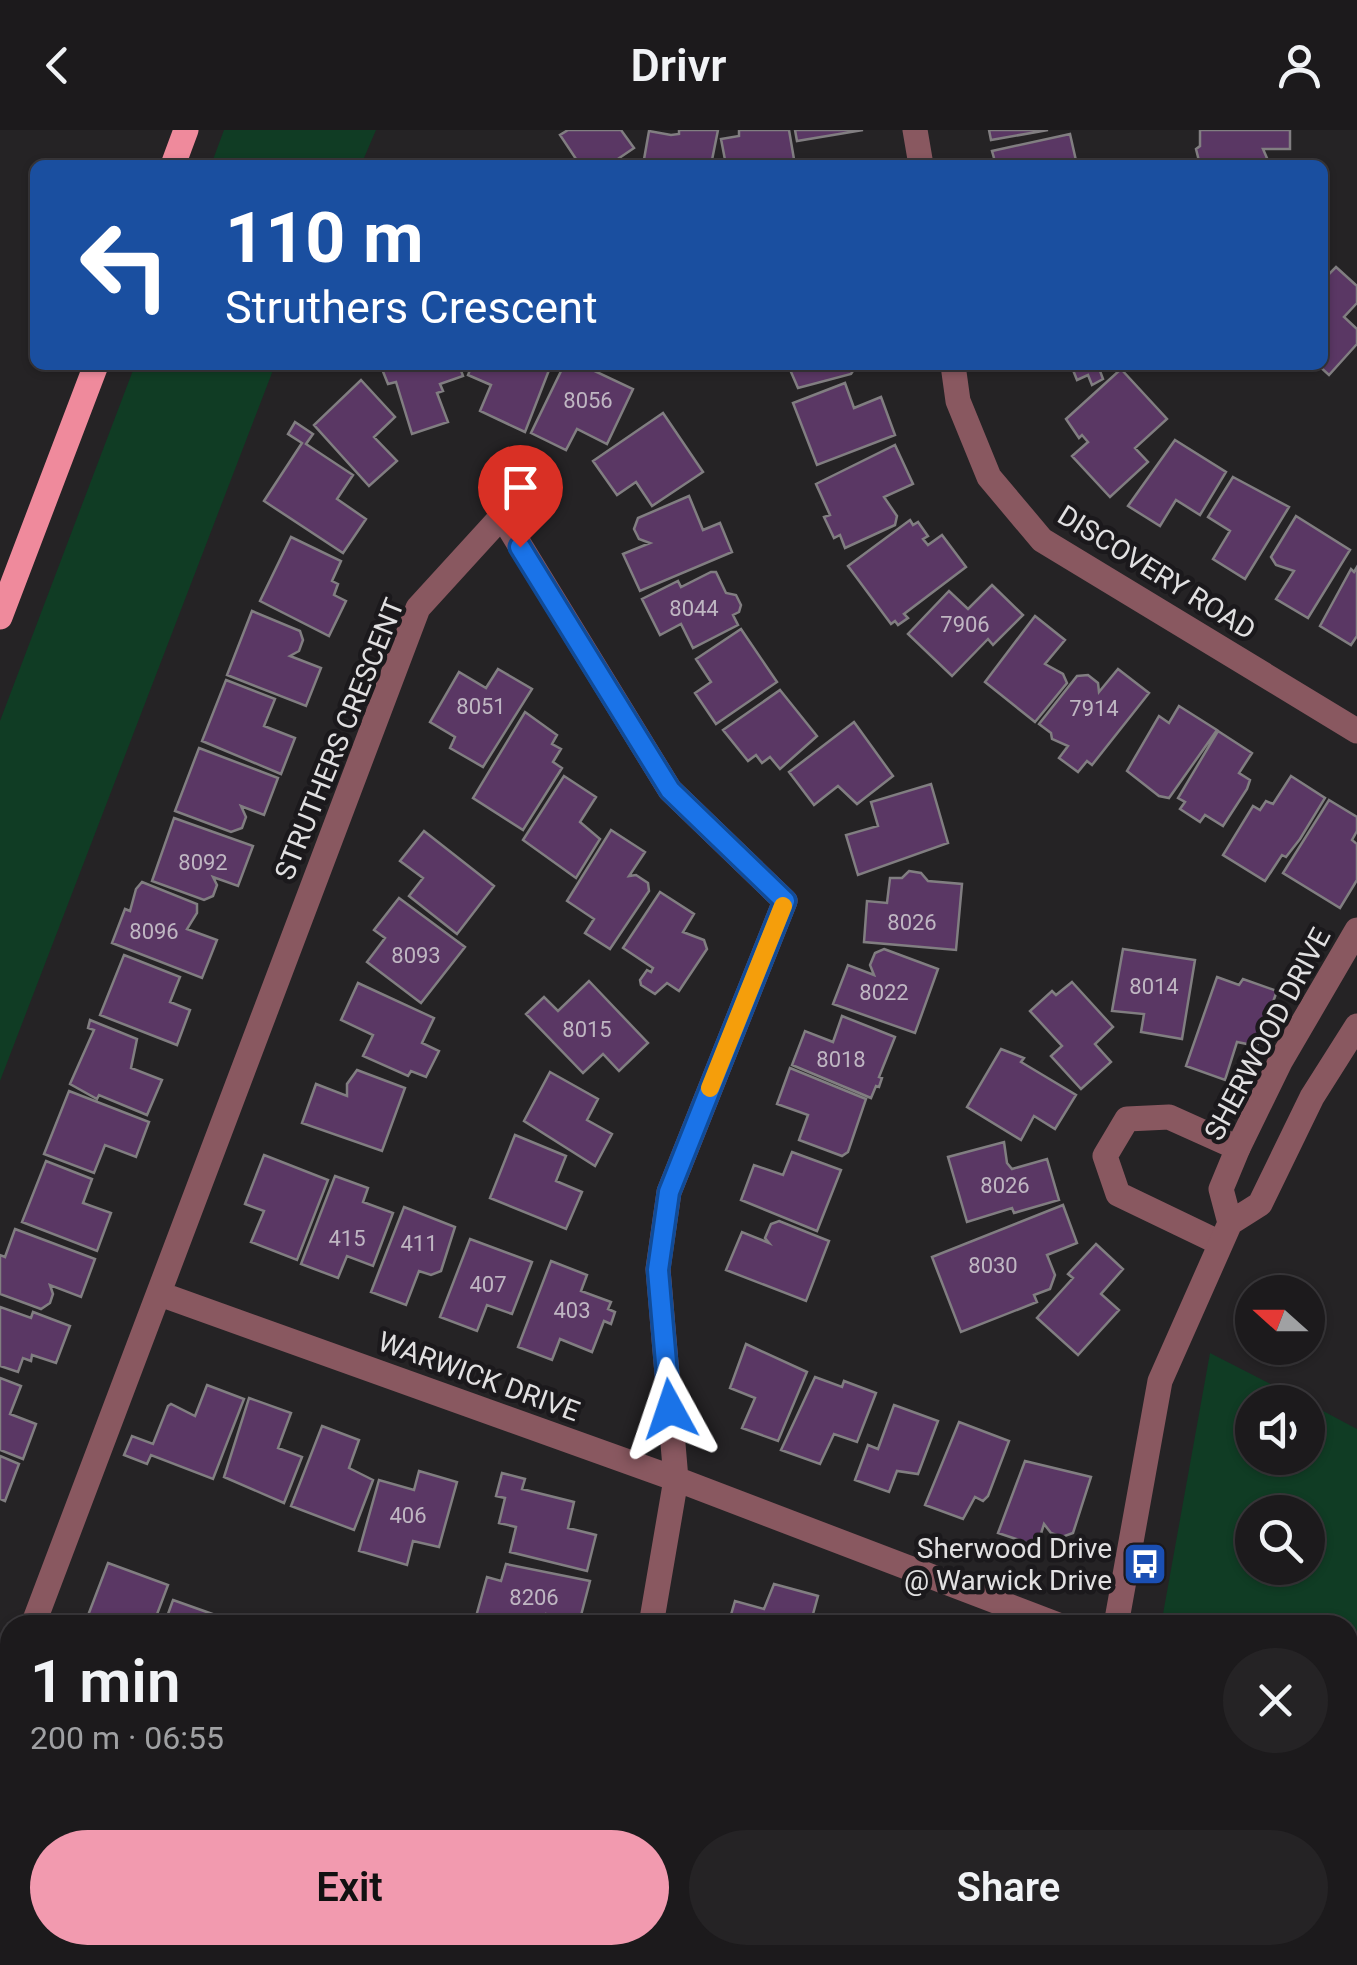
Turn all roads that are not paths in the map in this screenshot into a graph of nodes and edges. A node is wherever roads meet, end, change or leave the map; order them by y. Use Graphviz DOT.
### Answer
graph roads {
  1 [pos="186,130"];
  2 [pos="915,130"];
  3 [pos="175,160"];
  4 [pos="920,160"];
  5 [pos="94,370"];
  6 [pos="954,370"];
  7 [pos="0,617"];
  8 [pos="1357,730"];
  9 [pos="1357,930"];
  10 [pos="1357,1026"];
  11 [pos="1238,1148"];
  12 [pos="1225,1233"];
  13 [pos="160,1294"];
  14 [pos="676,1479"];
  15 [pos="37,1615"];
  16 [pos="653,1615"];
  17 [pos="1032,1615"];
  18 [pos="1118,1615"];
  1 -- 3 [label="main road"];
  2 -- 4 [label="street"];
  5 -- 7 [label="main road"];
  6 -- 8 [label="street, DISCOVERY ROAD"];
  9 -- 11 [label="street, SHERWOOD DRIVE"];
  10 -- 12 [label="street, SHERWOOD DRIVE"];
  11 -- 12 [label="street, SHERWOOD DRIVE"];
  11 -- 12 [label="street"];
  12 -- 18 [label="street, SHERWOOD DRIVE"];
  13 -- 14 [label="street, WARWICK DRIVE"];
  13 -- 14 [label="street, STRUTHERS CRESCENT"];
  13 -- 15 [label="street, STRUTHERS CRESCENT"];
  14 -- 16 [label="street"];
  14 -- 17 [label="street, WARWICK DRIVE"];
}
